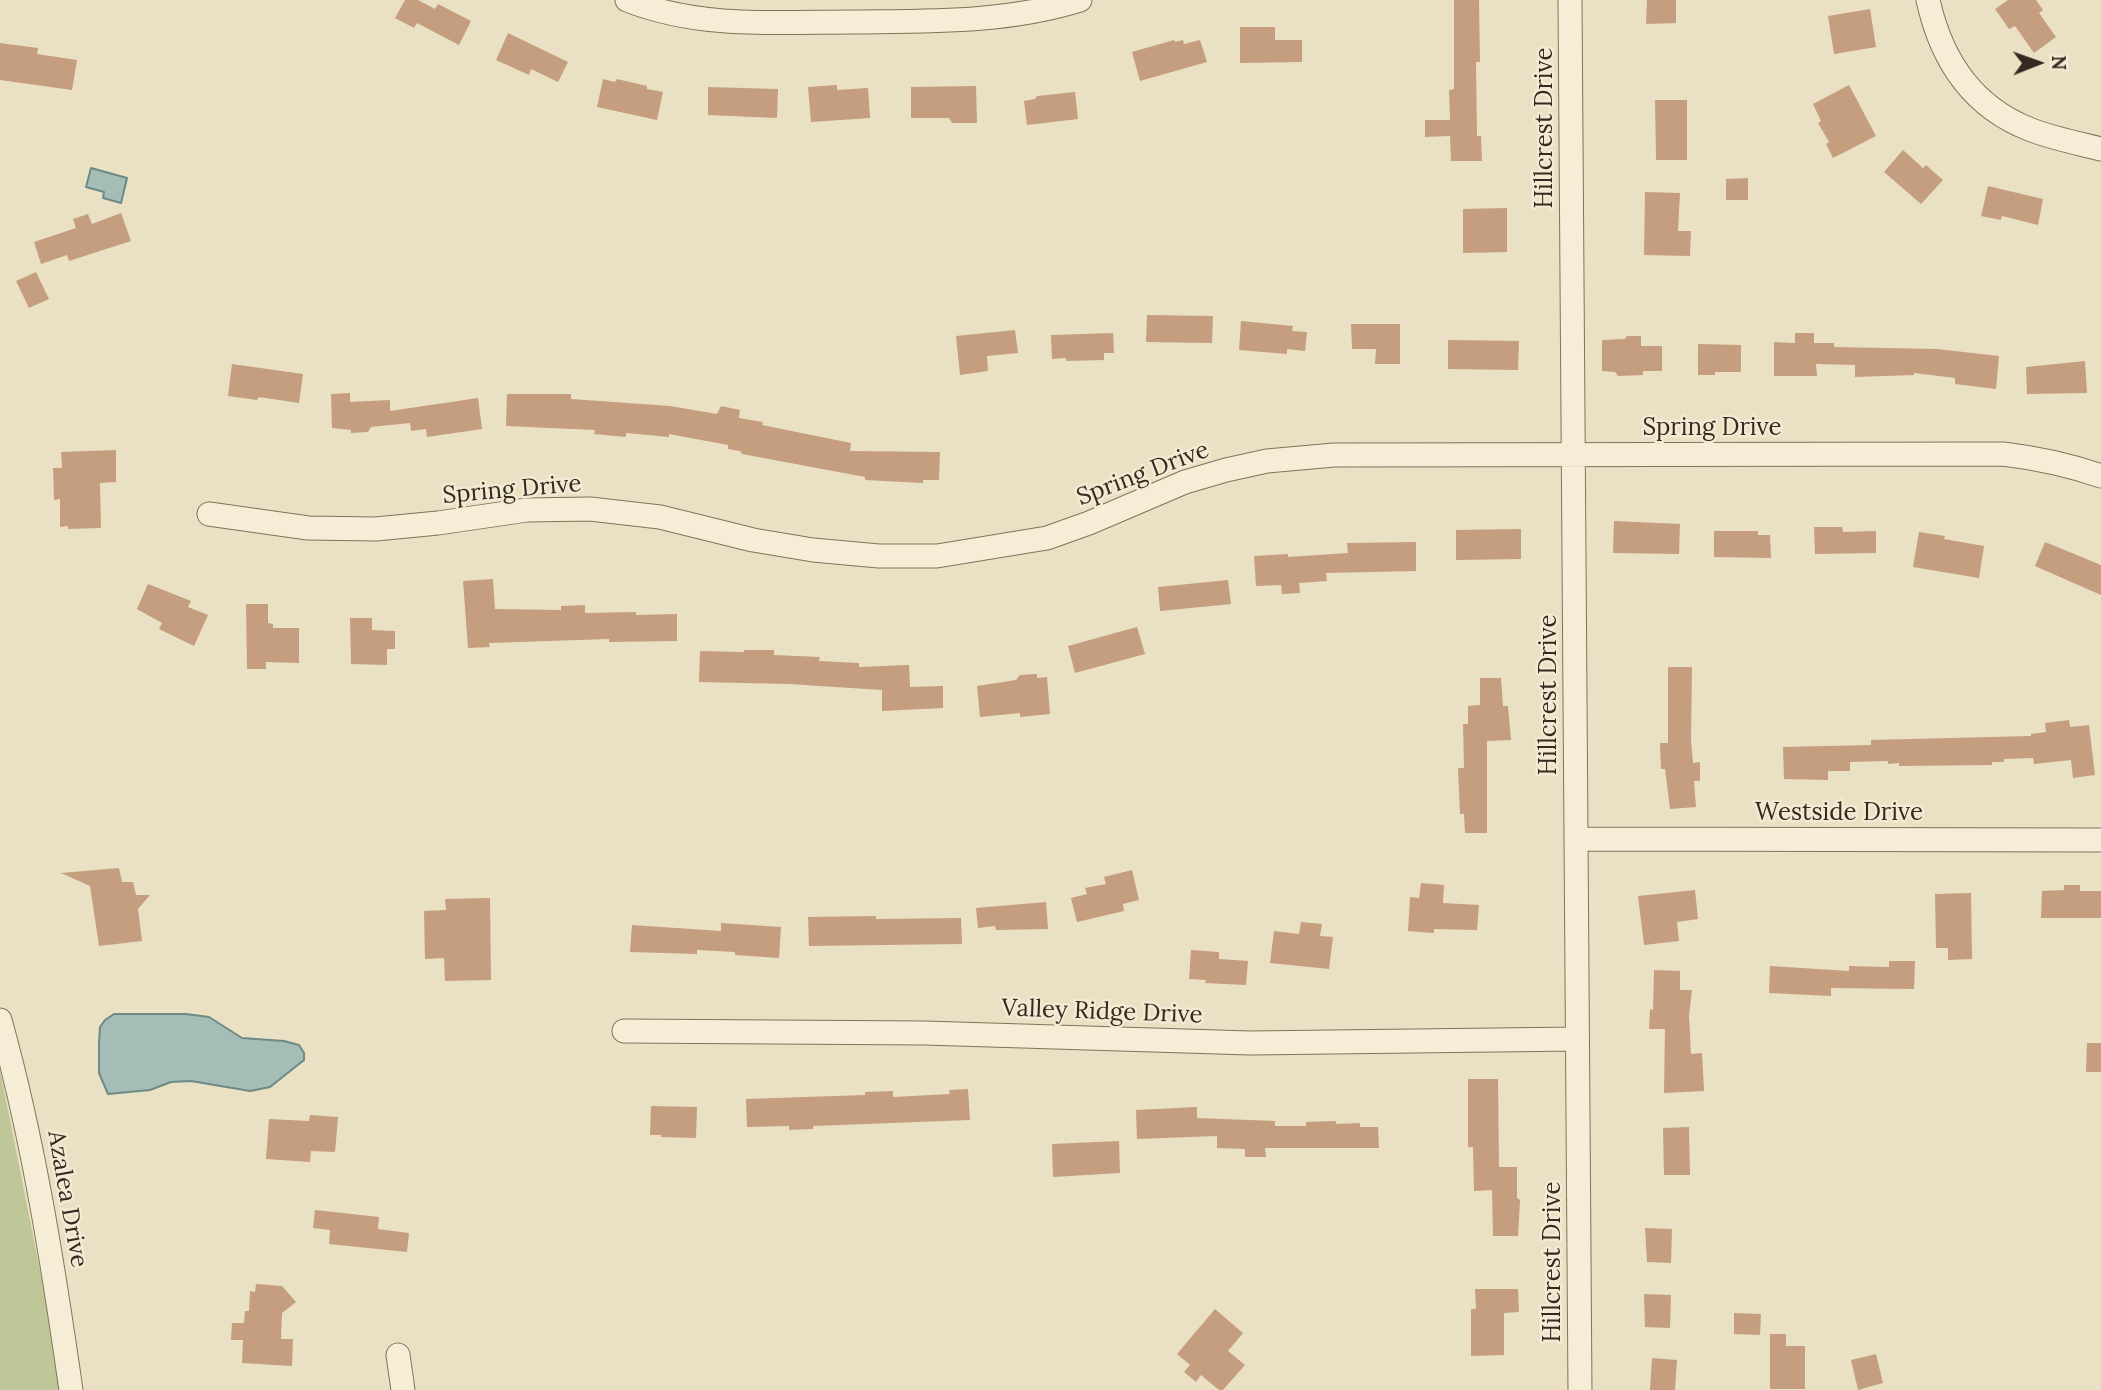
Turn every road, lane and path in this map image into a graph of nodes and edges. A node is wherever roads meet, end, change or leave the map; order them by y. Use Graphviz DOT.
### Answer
graph roads {
  1 [pos="627,0"];
  2 [pos="1080,0"];
  3 [pos="1570,0"];
  4 [pos="1928,0"];
  5 [pos="2101,149"];
  6 [pos="1573,454"];
  7 [pos="2101,476"];
  8 [pos="209,514"];
  9 [pos="1576,839"];
  10 [pos="2101,840"];
  11 [pos="0,1020"];
  12 [pos="624,1031"];
  13 [pos="1577,1039"];
  14 [pos="398,1355"];
  15 [pos="71,1390"];
  16 [pos="403,1390"];
  17 [pos="1580,1390"];
  1 -- 2 [label="street"];
  3 -- 6 [label="street, Hillcrest Drive"];
  4 -- 5 [label="street"];
  6 -- 7 [label="street, Spring Drive"];
  6 -- 8 [label="street, Spring Drive"];
  6 -- 9 [label="street, Hillcrest Drive"];
  9 -- 10 [label="street, Westside Drive"];
  9 -- 13 [label="street, Hillcrest Drive"];
  11 -- 15 [label="street, Azalea Drive"];
  12 -- 13 [label="street, Valley Ridge Drive"];
  13 -- 17 [label="street, Hillcrest Drive"];
  14 -- 16 [label="street"];
}
